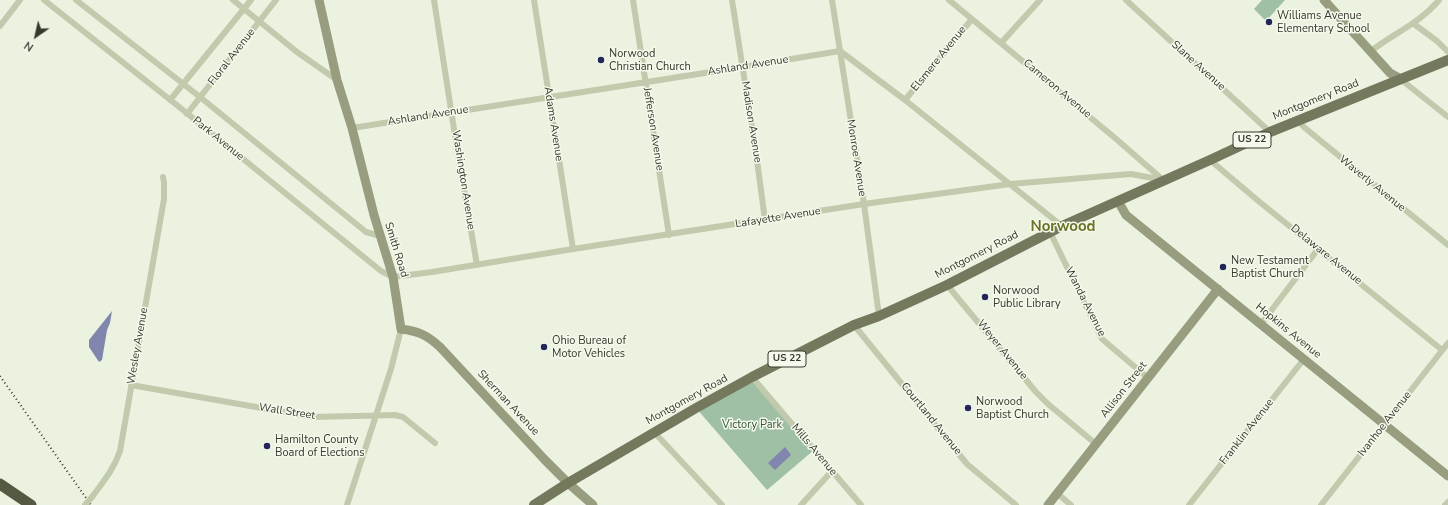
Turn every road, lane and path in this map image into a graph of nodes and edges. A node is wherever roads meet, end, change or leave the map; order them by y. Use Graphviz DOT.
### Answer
graph roads {
  1 [pos="20,0"];
  2 [pos="44,0"];
  3 [pos="76,0"];
  4 [pos="233,0"];
  5 [pos="251,0"];
  6 [pos="276,0"];
  7 [pos="319,0"];
  8 [pos="434,0"];
  9 [pos="534,0"];
  10 [pos="633,0"];
  11 [pos="732,0"];
  12 [pos="832,0"];
  13 [pos="949,0"];
  14 [pos="1040,0"];
  15 [pos="1126,0"];
  16 [pos="1324,0"];
  17 [pos="1440,0"];
  18 [pos="244,9"];
  19 [pos="972,19"];
  20 [pos="260,21"];
  21 [pos="1414,24"];
  22 [pos="0,26"];
  23 [pos="1001,43"];
  24 [pos="840,51"];
  25 [pos="1370,51"];
  26 [pos="1448,52"];
  27 [pos="1448,60"];
  28 [pos="743,68"];
  29 [pos="1399,78"];
  30 [pos="337,80"];
  31 [pos="646,82"];
  32 [pos="183,84"];
  33 [pos="200,97"];
  34 [pos="550,97"];
  35 [pos="170,100"];
  36 [pos="905,100"];
  37 [pos="452,112"];
  38 [pos="187,114"];
  39 [pos="1448,117"];
  40 [pos="1298,121"];
  41 [pos="352,128"];
  42 [pos="1270,132"];
  43 [pos="1210,160"];
  44 [pos="163,177"];
  45 [pos="1163,180"];
  46 [pos="1010,184"];
  47 [pos="1118,201"];
  48 [pos="864,204"];
  49 [pos="765,220"];
  50 [pos="1062,226"];
  51 [pos="1050,232"];
  52 [pos="669,235"];
  53 [pos="380,236"];
  54 [pos="1448,245"];
  55 [pos="573,249"];
  56 [pos="1318,249"];
  57 [pos="477,265"];
  58 [pos="393,277"];
  59 [pos="947,284"];
  60 [pos="1218,289"];
  61 [pos="879,316"];
  62 [pos="1261,324"];
  63 [pos="854,325"];
  64 [pos="401,328"];
  65 [pos="1448,343"];
  66 [pos="1442,350"];
  67 [pos="1304,359"];
  68 [pos="752,377"];
  69 [pos="1148,378"];
  70 [pos="132,385"];
  71 [pos="375,415"];
  72 [pos="1385,424"];
  73 [pos="654,432"];
  74 [pos="435,443"];
  75 [pos="1096,444"];
  76 [pos="832,472"];
  77 [pos="1448,476"];
  78 [pos="568,483"];
  79 [pos="0,484"];
  80 [pos="1058,494"];
  81 [pos="1448,502"];
  82 [pos="31,505"];
  83 [pos="85,505"];
  84 [pos="347,505"];
  85 [pos="534,505"];
  86 [pos="593,505"];
  87 [pos="722,505"];
  88 [pos="801,505"];
  89 [pos="861,505"];
  90 [pos="1016,505"];
  91 [pos="1048,505"];
  92 [pos="1071,505"];
  93 [pos="1189,505"];
  94 [pos="1321,505"];
  95 [pos="1445,505"];
  1 -- 22 [label="street"];
  2 -- 35 [label="street, Park Avenue"];
  3 -- 32 [label="street, Park Avenue"];
  4 -- 18 [label="street"];
  5 -- 18 [label="street, Floral Avenue"];
  6 -- 20 [label="street, Floral Avenue"];
  7 -- 30 [label="street, Smith Road"];
  8 -- 37 [label="street, Washington Avenue"];
  9 -- 34 [label="street, Adams Avenue"];
  10 -- 31 [label="street, Jefferson Avenue"];
  11 -- 28 [label="street, Madison Avenue"];
  12 -- 24 [label="street, Monroe Avenue"];
  13 -- 19 [label="street, Cameron Avenue"];
  14 -- 23 [label="street"];
  15 -- 42 [label="street, Slane Avenue"];
  16 -- 25 [label="street"];
  17 -- 21 [label="street"];
  18 -- 20 [label="street"];
  18 -- 32 [label="street, Floral Avenue"];
  19 -- 23 [label="street, Cameron Avenue"];
  19 -- 36 [label="street, Elsmere Avenue"];
  20 -- 30 [label="street"];
  20 -- 33 [label="street, Floral Avenue"];
  21 -- 25 [label="street"];
  21 -- 26 [label="street"];
  23 -- 45 [label="street, Cameron Avenue"];
  24 -- 28 [label="street, Ashland Avenue"];
  24 -- 36 [label="street"];
  24 -- 48 [label="street, Monroe Avenue"];
  25 -- 29 [label="street"];
  27 -- 29 [label="main road, Montgomery Road / US 22"];
  28 -- 31 [label="street, Ashland Avenue"];
  28 -- 49 [label="street, Madison Avenue"];
  29 -- 39 [label="street"];
  29 -- 40 [label="main road, Montgomery Road / US 22"];
  30 -- 41 [label="street, Smith Road"];
  31 -- 34 [label="street, Ashland Avenue"];
  31 -- 52 [label="street, Jefferson Avenue"];
  32 -- 33 [label="street, Park Avenue"];
  32 -- 35 [label="street, Floral Avenue"];
  33 -- 38 [label="street, Floral Avenue"];
  33 -- 53 [label="street, Park Avenue"];
  34 -- 37 [label="street, Ashland Avenue"];
  34 -- 55 [label="street, Adams Avenue"];
  35 -- 38 [label="street, Park Avenue"];
  36 -- 46 [label="street"];
  37 -- 41 [label="street, Ashland Avenue"];
  37 -- 57 [label="street, Washington Avenue"];
  38 -- 58 [label="street, Park Avenue"];
  40 -- 42 [label="main road, Montgomery Road / US 22"];
  40 -- 54 [label="street, Waverly Avenue"];
  41 -- 53 [label="street, Smith Road"];
  42 -- 43 [label="main road, Montgomery Road / US 22"];
  43 -- 45 [label="main road, Montgomery Road / US 22"];
  43 -- 56 [label="street, Delaware Avenue"];
  44 -- 70 [label="street, Wesley Avenue"];
  45 -- 46 [label="street, Lafayette Avenue"];
  45 -- 47 [label="main road, Montgomery Road / US 22"];
  46 -- 48 [label="street, Lafayette Avenue"];
  46 -- 50 [label="street"];
  47 -- 50 [label="main road, Montgomery Road / US 22"];
  47 -- 60 [label="street, Hopkins Avenue"];
  48 -- 49 [label="street, Lafayette Avenue"];
  48 -- 61 [label="street, Monroe Avenue"];
  49 -- 52 [label="street, Lafayette Avenue"];
  50 -- 51 [label="main road, Montgomery Road / US 22"];
  51 -- 59 [label="main road, Montgomery Road / US 22"];
  51 -- 69 [label="street, Wanda Avenue"];
  52 -- 55 [label="street, Lafayette Avenue"];
  53 -- 58 [label="street, Smith Road"];
  55 -- 57 [label="street, Lafayette Avenue"];
  56 -- 62 [label="street"];
  56 -- 66 [label="street, Delaware Avenue"];
  57 -- 58 [label="street, Lafayette Avenue"];
  58 -- 64 [label="street, Smith Road"];
  59 -- 61 [label="main road, Montgomery Road / US 22"];
  59 -- 75 [label="street, Weyer Avenue"];
  60 -- 62 [label="street, Hopkins Avenue"];
  60 -- 69 [label="street, Allison Street"];
  61 -- 63 [label="main road, Montgomery Road / US 22"];
  62 -- 67 [label="street, Hopkins Avenue"];
  63 -- 68 [label="main road, Montgomery Road / US 22"];
  63 -- 90 [label="street, Courtland Avenue"];
  64 -- 71 [label="street, Smith Road"];
  64 -- 78 [label="street, Sherman Avenue"];
  65 -- 66 [label="street, Ivanhoe Avenue"];
  66 -- 72 [label="street, Ivanhoe Avenue"];
  67 -- 72 [label="street, Hopkins Avenue"];
  67 -- 93 [label="street, Franklin Avenue"];
  68 -- 73 [label="main road, Montgomery Road / US 22"];
  68 -- 76 [label="street, Mills Avenue"];
  69 -- 75 [label="street, Allison Street"];
  70 -- 71 [label="street, Wall Street"];
  70 -- 83 [label="street, Wesley Avenue, bridge"];
  71 -- 74 [label="street, Wall Street"];
  71 -- 84 [label="street, Smith Road"];
  72 -- 77 [label="street, Hopkins Avenue"];
  72 -- 94 [label="street, Ivanhoe Avenue"];
  73 -- 78 [label="main road, Montgomery Road / US 22"];
  73 -- 87 [label="street"];
  75 -- 80 [label="street, Allison Street"];
  76 -- 88 [label="street"];
  76 -- 89 [label="street, Mills Avenue"];
  78 -- 85 [label="main road, Montgomery Road / US 22"];
  78 -- 86 [label="street, Sherman Avenue"];
  79 -- 82 [label="highway"];
  80 -- 91 [label="street, Allison Street"];
  80 -- 92 [label="street"];
  81 -- 95 [label="street"];
}
